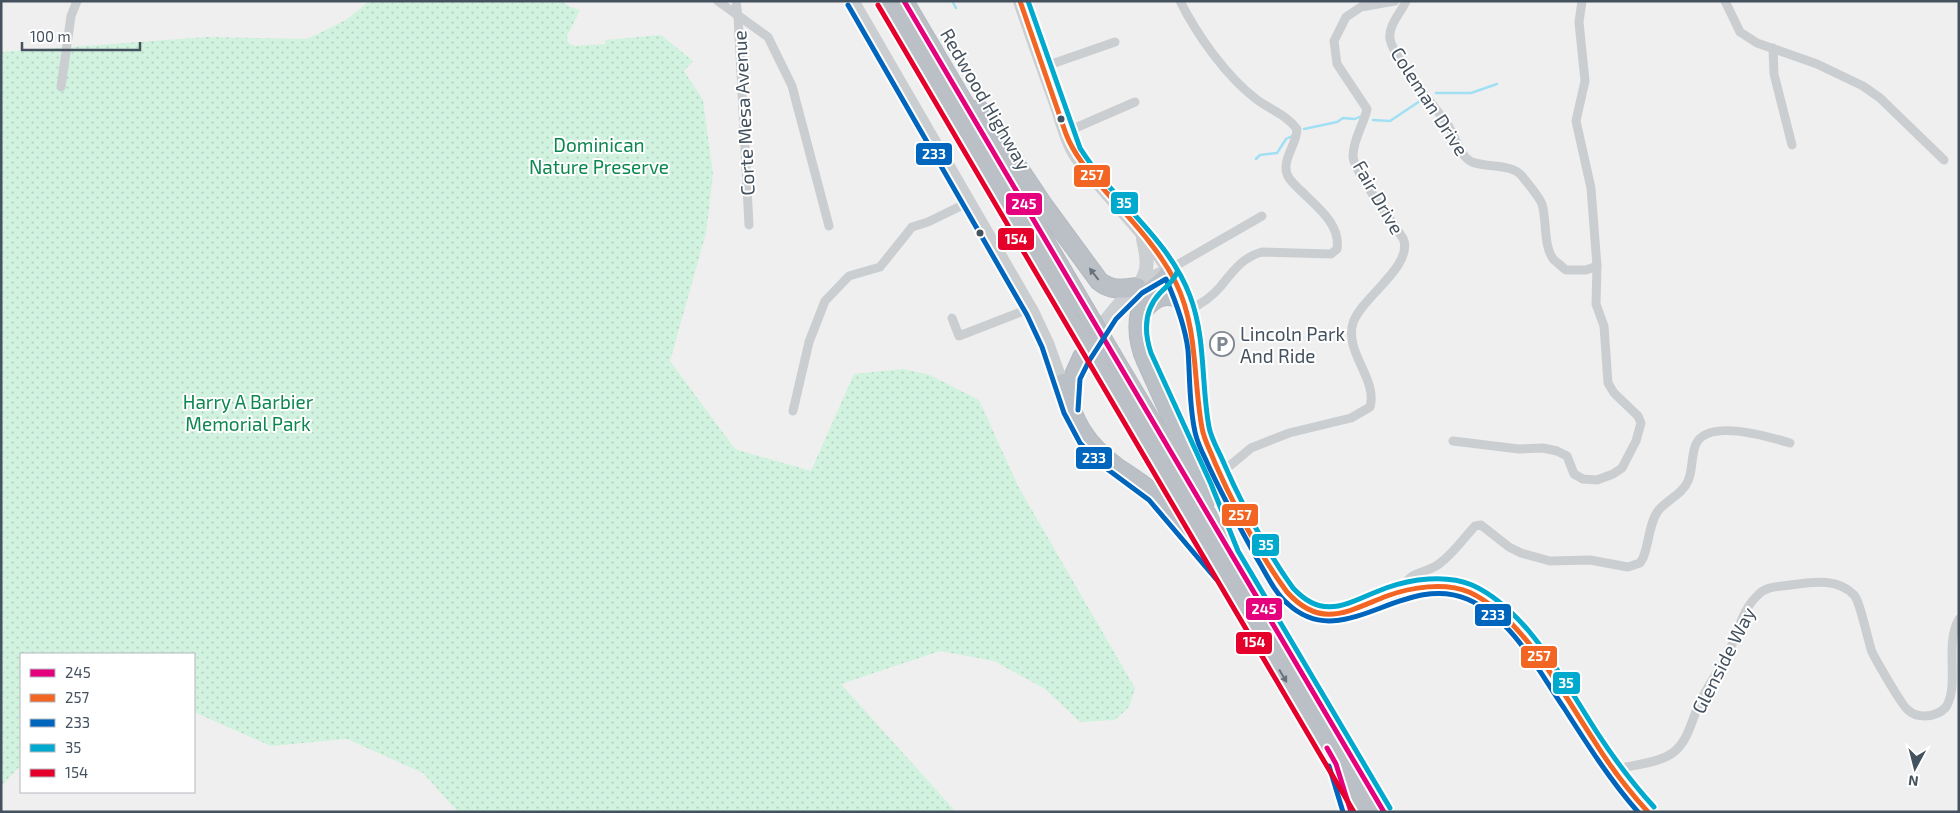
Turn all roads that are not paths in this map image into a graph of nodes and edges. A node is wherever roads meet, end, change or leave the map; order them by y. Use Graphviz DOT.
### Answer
graph roads {
  1 [pos="77,1"];
  2 [pos="718,1"];
  3 [pos="736,1"];
  4 [pos="854,1"];
  5 [pos="884,1"];
  6 [pos="904,1"];
  7 [pos="1020,1"];
  8 [pos="1180,1"];
  9 [pos="1395,1"];
  10 [pos="1406,1"];
  11 [pos="1582,1"];
  12 [pos="1725,1"];
  13 [pos="738,16"];
  14 [pos="1115,42"];
  15 [pos="1773,48"];
  16 [pos="933,51"];
  17 [pos="1043,67"];
  18 [pos="61,87"];
  19 [pos="1135,102"];
  20 [pos="1066,132"];
  21 [pos="1792,145"];
  22 [pos="1944,160"];
  23 [pos="969,202"];
  24 [pos="1262,216"];
  25 [pos="748,225"];
  26 [pos="829,226"];
  27 [pos="1141,233"];
  28 [pos="1597,266"];
  29 [pos="1170,270"];
  30 [pos="1137,287"];
  31 [pos="1185,307"];
  32 [pos="1032,308"];
  33 [pos="1140,316"];
  34 [pos="952,318"];
  35 [pos="1049,344"];
  36 [pos="1082,357"];
  37 [pos="1062,383"];
  38 [pos="1071,410"];
  39 [pos="793,411"];
  40 [pos="1453,441"];
  41 [pos="1790,443"];
  42 [pos="1220,474"];
  43 [pos="1231,554"];
  44 [pos="1222,574"];
  45 [pos="1404,591"];
  46 [pos="1959,619"];
  47 [pos="1336,764"];
  48 [pos="1614,770"];
  49 [pos="1351,812"];
  50 [pos="1363,812"];
  51 [pos="1384,812"];
  52 [pos="1648,812"];
  1 -- 18 [label="street"];
  2 -- 13 [label="street"];
  3 -- 13 [label="street, Corte Mesa Avenue"];
  4 -- 23 [label="street"];
  5 -- 44 [label="highway, Redwood Highway, bridge"];
  6 -- 16 [label="highway, Redwood Highway"];
  7 -- 17 [label="main road"];
  8 -- 31 [label="street"];
  9 -- 42 [label="street, Fair Drive"];
  10 -- 28 [label="street, Coleman Drive"];
  11 -- 28 [label="street"];
  12 -- 15 [label="street"];
  13 -- 25 [label="street, Corte Mesa Avenue"];
  13 -- 26 [label="street"];
  14 -- 17 [label="street"];
  15 -- 21 [label="street"];
  15 -- 22 [label="street"];
  30 -- 16 [label="highway, one-way"];
  16 -- 43 [label="highway, Redwood Highway, bridge"];
  17 -- 20 [label="main road"];
  19 -- 20 [label="street"];
  20 -- 27 [label="main road"];
  23 -- 32 [label="street"];
  23 -- 39 [label="street"];
  24 -- 29 [label="street"];
  27 -- 29 [label="main road"];
  27 -- 30 [label="main road"];
  28 -- 40 [label="street"];
  29 -- 30 [label="main road"];
  29 -- 31 [label="main road"];
  29 -- 33 [label="highway"];
  30 -- 36 [label="main road"];
  31 -- 33 [label="highway"];
  31 -- 42 [label="main road"];
  32 -- 34 [label="street"];
  32 -- 35 [label="street"];
  33 -- 43 [label="highway"];
  35 -- 36 [label="street"];
  35 -- 37 [label="street"];
  36 -- 38 [label="highway"];
  37 -- 38 [label="highway"];
  38 -- 44 [label="highway"];
  41 -- 45 [label="street"];
  42 -- 45 [label="main road"];
  43 -- 51 [label="highway, Redwood Highway"];
  44 -- 47 [label="highway, Redwood Highway, one-way"];
  45 -- 48 [label="main road"];
  46 -- 48 [label="street, Glenside Way"];
  47 -- 49 [label="highway"];
  47 -- 50 [label="highway, Redwood Highway"];
  48 -- 52 [label="main road"];
}
